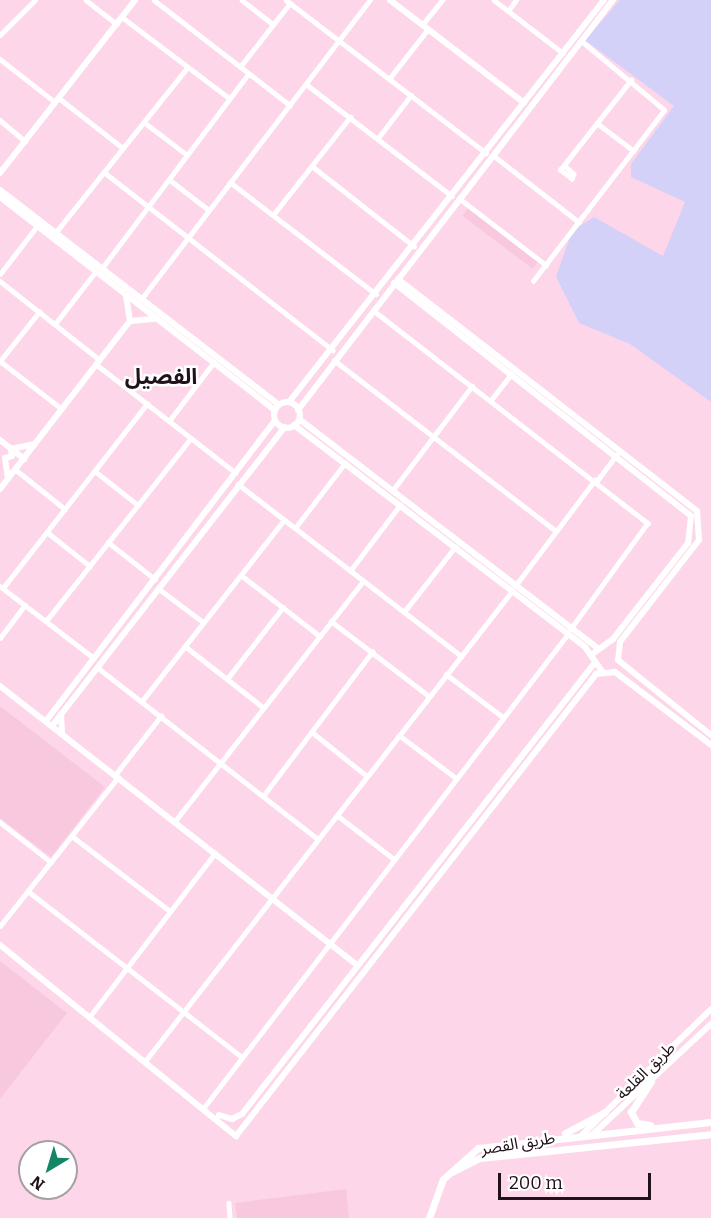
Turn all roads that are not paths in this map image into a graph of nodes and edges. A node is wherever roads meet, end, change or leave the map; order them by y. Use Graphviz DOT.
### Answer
graph roads {
  1 [pos="86,0"];
  2 [pos="135,0"];
  3 [pos="154,0"];
  4 [pos="242,0"];
  5 [pos="370,0"];
  6 [pos="390,0"];
  7 [pos="442,0"];
  8 [pos="494,0"];
  9 [pos="516,0"];
  10 [pos="604,0"];
  11 [pos="613,0"];
  12 [pos="33,1"];
  13 [pos="288,1"];
  14 [pos="508,11"];
  15 [pos="122,17"];
  16 [pos="117,24"];
  17 [pos="273,24"];
  18 [pos="425,27"];
  19 [pos="0,35"];
  20 [pos="339,40"];
  21 [pos="581,41"];
  22 [pos="563,53"];
  23 [pos="0,59"];
  24 [pos="240,67"];
  25 [pos="187,68"];
  26 [pos="248,74"];
  27 [pos="389,79"];
  28 [pos="631,80"];
  29 [pos="306,84"];
  30 [pos="536,94"];
  31 [pos="411,95"];
  32 [pos="229,99"];
  33 [pos="57,100"];
  34 [pos="524,103"];
  35 [pos="290,105"];
  36 [pos="350,117"];
  37 [pos="0,120"];
  38 [pos="144,122"];
  39 [pos="597,123"];
  40 [pos="378,138"];
  41 [pos="25,141"];
  42 [pos="123,148"];
  43 [pos="634,152"];
  44 [pos="186,154"];
  45 [pos="489,154"];
  46 [pos="564,165"];
  47 [pos="312,166"];
  48 [pos="104,172"];
  49 [pos="0,173"];
  50 [pos="171,180"];
  51 [pos="230,182"];
  52 [pos="0,190"];
  53 [pos="0,197"];
  54 [pos="456,197"];
  55 [pos="149,207"];
  56 [pos="209,210"];
  57 [pos="273,215"];
  58 [pos="579,222"];
  59 [pos="37,226"];
  60 [pos="56,232"];
  61 [pos="189,237"];
  62 [pos="414,246"];
  63 [pos="546,265"];
  64 [pos="99,270"];
  65 [pos="0,274"];
  66 [pos="0,281"];
  67 [pos="396,281"];
  68 [pos="533,281"];
  69 [pos="126,294"];
  70 [pos="376,294"];
  71 [pos="142,298"];
  72 [pos="423,301"];
  73 [pos="373,310"];
  74 [pos="39,312"];
  75 [pos="130,321"];
  76 [pos="160,321"];
  77 [pos="55,324"];
  78 [pos="333,350"];
  79 [pos="334,360"];
  80 [pos="0,361"];
  81 [pos="98,362"];
  82 [pos="214,362"];
  83 [pos="511,374"];
  84 [pos="472,386"];
  85 [pos="490,400"];
  86 [pos="289,402"];
  87 [pos="147,404"];
  88 [pos="277,407"];
  89 [pos="62,409"];
  90 [pos="298,410"];
  91 [pos="275,420"];
  92 [pos="169,421"];
  93 [pos="296,422"];
  94 [pos="285,427"];
  95 [pos="434,437"];
  96 [pos="191,438"];
  97 [pos="0,440"];
  98 [pos="35,444"];
  99 [pos="11,448"];
  100 [pos="616,455"];
  101 [pos="2,456"];
  102 [pos="24,459"];
  103 [pos="345,463"];
  104 [pos="16,468"];
  105 [pos="95,471"];
  106 [pos="237,474"];
  107 [pos="8,479"];
  108 [pos="596,481"];
  109 [pos="238,484"];
  110 [pos="0,489"];
  111 [pos="392,491"];
  112 [pos="138,505"];
  113 [pos="400,505"];
  114 [pos="65,509"];
  115 [pos="284,520"];
  116 [pos="295,528"];
  117 [pos="556,531"];
  118 [pos="47,532"];
  119 [pos="108,542"];
  120 [pos="455,547"];
  121 [pos="90,566"];
  122 [pos="350,570"];
  123 [pos="241,575"];
  124 [pos="155,579"];
  125 [pos="363,581"];
  126 [pos="2,587"];
  127 [pos="158,588"];
  128 [pos="514,588"];
  129 [pos="25,605"];
  130 [pos="283,608"];
  131 [pos="404,612"];
  132 [pos="46,621"];
  133 [pos="331,621"];
  134 [pos="203,622"];
  135 [pos="570,631"];
  136 [pos="320,636"];
  137 [pos="0,638"];
  138 [pos="607,644"];
  139 [pos="185,646"];
  140 [pos="596,647"];
  141 [pos="372,652"];
  142 [pos="591,655"];
  143 [pos="460,656"];
  144 [pos="618,657"];
  145 [pos="94,658"];
  146 [pos="593,665"];
  147 [pos="97,667"];
  148 [pos="609,670"];
  149 [pos="602,671"];
  150 [pos="446,674"];
  151 [pos="227,679"];
  152 [pos="0,686"];
  153 [pos="429,696"];
  154 [pos="142,701"];
  155 [pos="264,708"];
  156 [pos="55,709"];
  157 [pos="34,712"];
  158 [pos="61,714"];
  159 [pos="161,716"];
  160 [pos="503,717"];
  161 [pos="45,721"];
  162 [pos="52,726"];
  163 [pos="312,732"];
  164 [pos="62,734"];
  165 [pos="399,735"];
  166 [pos="711,735"];
  167 [pos="711,745"];
  168 [pos="221,763"];
  169 [pos="116,776"];
  170 [pos="367,776"];
  171 [pos="456,778"];
  172 [pos="263,796"];
  173 [pos="337,815"];
  174 [pos="0,822"];
  175 [pos="175,822"];
  176 [pos="72,836"];
  177 [pos="318,839"];
  178 [pos="215,853"];
  179 [pos="394,859"];
  180 [pos="51,862"];
  181 [pos="432,870"];
  182 [pos="28,891"];
  183 [pos="423,897"];
  184 [pos="273,898"];
  185 [pos="400,909"];
  186 [pos="170,911"];
  187 [pos="0,926"];
  188 [pos="391,937"];
  189 [pos="329,942"];
  190 [pos="0,945"];
  191 [pos="356,964"];
  192 [pos="127,967"];
  193 [pos="711,1009"];
  194 [pos="184,1011"];
  195 [pos="90,1016"];
  196 [pos="711,1024"];
  197 [pos="243,1057"];
  198 [pos="146,1060"];
  199 [pos="651,1081"];
  200 [pos="207,1108"];
  201 [pos="605,1112"];
  202 [pos="711,1122"];
  203 [pos="673,1127"];
  204 [pos="593,1134"];
  205 [pos="711,1134"];
  206 [pos="582,1135"];
  207 [pos="540,1139"];
  208 [pos="592,1148"];
  209 [pos="439,1184"];
  210 [pos="229,1203"];
  211 [pos="230,1218"];
  212 [pos="429,1218"];
  1 -- 16 [label="street"];
  2 -- 15 [label="street"];
  3 -- 24 [label="street"];
  4 -- 17 [label="street"];
  5 -- 20 [label="street"];
  6 -- 18 [label="street"];
  7 -- 18 [label="street"];
  8 -- 14 [label="street"];
  9 -- 14 [label="street"];
  10 -- 22 [label="street"];
  11 -- 21 [label="street"];
  12 -- 19 [label="street"];
  13 -- 17 [label="street"];
  13 -- 20 [label="street"];
  14 -- 22 [label="street"];
  15 -- 16 [label="street"];
  15 -- 25 [label="street"];
  16 -- 33 [label="street"];
  17 -- 24 [label="street"];
  18 -- 27 [label="street"];
  18 -- 34 [label="street"];
  20 -- 27 [label="street"];
  20 -- 29 [label="street"];
  21 -- 28 [label="street"];
  21 -- 30 [label="street"];
  22 -- 30 [label="street"];
  23 -- 33 [label="street"];
  24 -- 26 [label="street"];
  25 -- 32 [label="street"];
  25 -- 38 [label="street"];
  26 -- 32 [label="street"];
  26 -- 35 [label="street"];
  27 -- 31 [label="street"];
  28 -- 39 [label="street"];
  28 -- 43 [label="street"];
  29 -- 35 [label="street"];
  29 -- 36 [label="street"];
  30 -- 34 [label="street"];
  30 -- 45 [label="street"];
  31 -- 40 [label="street"];
  31 -- 45 [label="street"];
  32 -- 44 [label="street"];
  33 -- 41 [label="street"];
  33 -- 42 [label="street"];
  34 -- 45 [label="street"];
  35 -- 51 [label="street"];
  36 -- 40 [label="street"];
  36 -- 47 [label="street"];
  37 -- 41 [label="street"];
  38 -- 42 [label="street"];
  38 -- 44 [label="street"];
  39 -- 43 [label="street"];
  39 -- 46 [label="street"];
  40 -- 54 [label="street"];
  41 -- 49 [label="street"];
  42 -- 48 [label="street"];
  43 -- 58 [label="street"];
  44 -- 50 [label="street"];
  45 -- 54 [label="street"];
  45 -- 58 [label="street"];
  47 -- 57 [label="street"];
  47 -- 62 [label="street"];
  48 -- 55 [label="street"];
  48 -- 60 [label="street"];
  50 -- 55 [label="street"];
  50 -- 56 [label="street"];
  51 -- 56 [label="street"];
  51 -- 57 [label="street"];
  52 -- 60 [label="street"];
  53 -- 59 [label="street"];
  54 -- 62 [label="street"];
  54 -- 63 [label="street"];
  54 -- 67 [label="street"];
  55 -- 61 [label="street"];
  55 -- 64 [label="street"];
  56 -- 61 [label="street"];
  57 -- 70 [label="street"];
  58 -- 63 [label="street"];
  59 -- 64 [label="street"];
  59 -- 65 [label="street"];
  60 -- 64 [label="street"];
  61 -- 71 [label="street"];
  61 -- 78 [label="street"];
  62 -- 70 [label="street"];
  63 -- 68 [label="street"];
  64 -- 69 [label="street"];
  64 -- 71 [label="street"];
  64 -- 77 [label="street"];
  66 -- 74 [label="street"];
  67 -- 72 [label="street"];
  67 -- 73 [label="street"];
  69 -- 75 [label="street"];
  69 -- 76 [label="street"];
  70 -- 78 [label="street"];
  71 -- 88 [label="street"];
  72 -- 83 [label="street"];
  72 -- 144 [label="street"];
  73 -- 79 [label="street"];
  73 -- 84 [label="street"];
  74 -- 77 [label="street"];
  74 -- 80 [label="street"];
  75 -- 76 [label="street"];
  75 -- 81 [label="street"];
  76 -- 82 [label="street"];
  77 -- 81 [label="street"];
  78 -- 86 [label="street"];
  79 -- 90 [label="street"];
  79 -- 95 [label="street"];
  80 -- 89 [label="street"];
  81 -- 87 [label="street"];
  81 -- 89 [label="street"];
  82 -- 88 [label="street"];
  82 -- 92 [label="street"];
  83 -- 85 [label="street"];
  83 -- 100 [label="street"];
  84 -- 85 [label="street"];
  84 -- 95 [label="street"];
  85 -- 108 [label="street"];
  86 -- 88 [label="street"];
  86 -- 90 [label="street"];
  87 -- 92 [label="street"];
  87 -- 105 [label="street"];
  88 -- 91 [label="street"];
  89 -- 98 [label="street"];
  90 -- 93 [label="street"];
  91 -- 94 [label="street"];
  91 -- 106 [label="street"];
  92 -- 96 [label="street"];
  93 -- 94 [label="street"];
  93 -- 103 [label="street"];
  93 -- 111 [label="street"];
  94 -- 109 [label="street"];
  95 -- 111 [label="street"];
  95 -- 117 [label="street"];
  96 -- 106 [label="street"];
  96 -- 112 [label="street"];
  97 -- 99 [label="street"];
  98 -- 99 [label="street"];
  98 -- 102 [label="street"];
  99 -- 101 [label="street"];
  99 -- 102 [label="street"];
  100 -- 108 [label="street"];
  100 -- 138 [label="street"];
  101 -- 104 [label="street"];
  101 -- 107 [label="street"];
  102 -- 104 [label="street"];
  103 -- 113 [label="street"];
  103 -- 116 [label="street"];
  104 -- 107 [label="street"];
  104 -- 114 [label="street"];
  105 -- 112 [label="street"];
  105 -- 114 [label="street"];
  106 -- 124 [label="street"];
  107 -- 110 [label="street"];
  108 -- 117 [label="street"];
  108 -- 135 [label="street"];
  109 -- 115 [label="street"];
  109 -- 127 [label="street"];
  111 -- 128 [label="street"];
  112 -- 119 [label="street"];
  113 -- 120 [label="street"];
  113 -- 122 [label="street"];
  114 -- 118 [label="street"];
  115 -- 116 [label="street"];
  115 -- 123 [label="street"];
  116 -- 122 [label="street"];
  117 -- 128 [label="street"];
  118 -- 121 [label="street"];
  118 -- 126 [label="street"];
  119 -- 121 [label="street"];
  119 -- 124 [label="street"];
  120 -- 128 [label="street"];
  120 -- 131 [label="street"];
  121 -- 132 [label="street"];
  122 -- 125 [label="street"];
  123 -- 130 [label="street"];
  123 -- 134 [label="street"];
  124 -- 145 [label="street"];
  125 -- 131 [label="street"];
  125 -- 133 [label="street"];
  126 -- 129 [label="street"];
  127 -- 134 [label="street"];
  127 -- 147 [label="street"];
  128 -- 135 [label="street"];
  128 -- 143 [label="street"];
  129 -- 132 [label="street"];
  129 -- 137 [label="street"];
  130 -- 136 [label="street"];
  130 -- 151 [label="street"];
  131 -- 143 [label="street"];
  132 -- 145 [label="street"];
  133 -- 136 [label="street"];
  133 -- 141 [label="street"];
  134 -- 139 [label="street"];
  135 -- 140 [label="street"];
  135 -- 142 [label="street"];
  135 -- 160 [label="street"];
  136 -- 155 [label="street"];
  138 -- 140 [label="street"];
  138 -- 144 [label="street"];
  139 -- 151 [label="street"];
  139 -- 154 [label="street"];
  140 -- 142 [label="street"];
  141 -- 153 [label="street"];
  141 -- 163 [label="street"];
  142 -- 146 [label="street"];
  143 -- 150 [label="street"];
  144 -- 148 [label="street"];
  144 -- 166 [label="street"];
  145 -- 156 [label="street"];
  146 -- 149 [label="street"];
  146 -- 181 [label="street"];
  147 -- 154 [label="street"];
  147 -- 158 [label="street"];
  148 -- 149 [label="street"];
  148 -- 167 [label="street"];
  149 -- 183 [label="street"];
  150 -- 153 [label="street"];
  150 -- 160 [label="street"];
  151 -- 155 [label="street"];
  152 -- 157 [label="street"];
  153 -- 165 [label="street"];
  154 -- 159 [label="street"];
  155 -- 168 [label="street"];
  156 -- 157 [label="street"];
  156 -- 161 [label="street"];
  157 -- 161 [label="street"];
  158 -- 162 [label="street"];
  158 -- 164 [label="street"];
  159 -- 168 [label="street"];
  159 -- 169 [label="street"];
  160 -- 171 [label="street"];
  161 -- 162 [label="street"];
  162 -- 164 [label="street"];
  163 -- 170 [label="street"];
  163 -- 172 [label="street"];
  164 -- 169 [label="street"];
  165 -- 170 [label="street"];
  165 -- 171 [label="street"];
  168 -- 172 [label="street"];
  168 -- 175 [label="street"];
  169 -- 175 [label="street"];
  169 -- 176 [label="street"];
  170 -- 173 [label="street"];
  171 -- 179 [label="street"];
  172 -- 177 [label="street"];
  173 -- 177 [label="street"];
  173 -- 179 [label="street"];
  174 -- 180 [label="street"];
  175 -- 178 [label="street"];
  176 -- 180 [label="street"];
  176 -- 186 [label="street"];
  177 -- 184 [label="street"];
  178 -- 184 [label="street"];
  178 -- 186 [label="street"];
  179 -- 189 [label="street"];
  180 -- 182 [label="street"];
  181 -- 183 [label="street"];
  181 -- 185 [label="street"];
  182 -- 187 [label="street"];
  182 -- 192 [label="street"];
  183 -- 188 [label="street"];
  184 -- 189 [label="street"];
  184 -- 194 [label="street"];
  185 -- 188 [label="street"];
  185 -- 191 [label="street"];
  186 -- 192 [label="street"];
  188 -- 200 [label="street"];
  189 -- 191 [label="street"];
  189 -- 197 [label="street"];
  190 -- 195 [label="street"];
  191 -- 200 [label="street"];
  192 -- 194 [label="street"];
  192 -- 195 [label="street"];
  193 -- 201 [label="street, طريق القلعة"];
  194 -- 197 [label="street"];
  194 -- 198 [label="street"];
  195 -- 198 [label="street"];
  196 -- 199 [label="street, طريق القلعة"];
  197 -- 200 [label="street"];
  198 -- 200 [label="street"];
  199 -- 203 [label="main road"];
  199 -- 204 [label="street, طريق القلعة"];
  201 -- 206 [label="street, طريق القلعة"];
  201 -- 207 [label="main road"];
  202 -- 203 [label="main road, طريق القصر"];
  203 -- 204 [label="main road, طريق القصر"];
  203 -- 208 [label="main road"];
  204 -- 206 [label="main road, طريق القصر"];
  205 -- 208 [label="main road, طريق القصر"];
  206 -- 207 [label="main road, طريق القصر"];
  207 -- 209 [label="main road, طريق القصر"];
  208 -- 209 [label="main road, طريق القصر"];
  209 -- 212 [label="main road"];
  210 -- 211 [label="street"];
}
